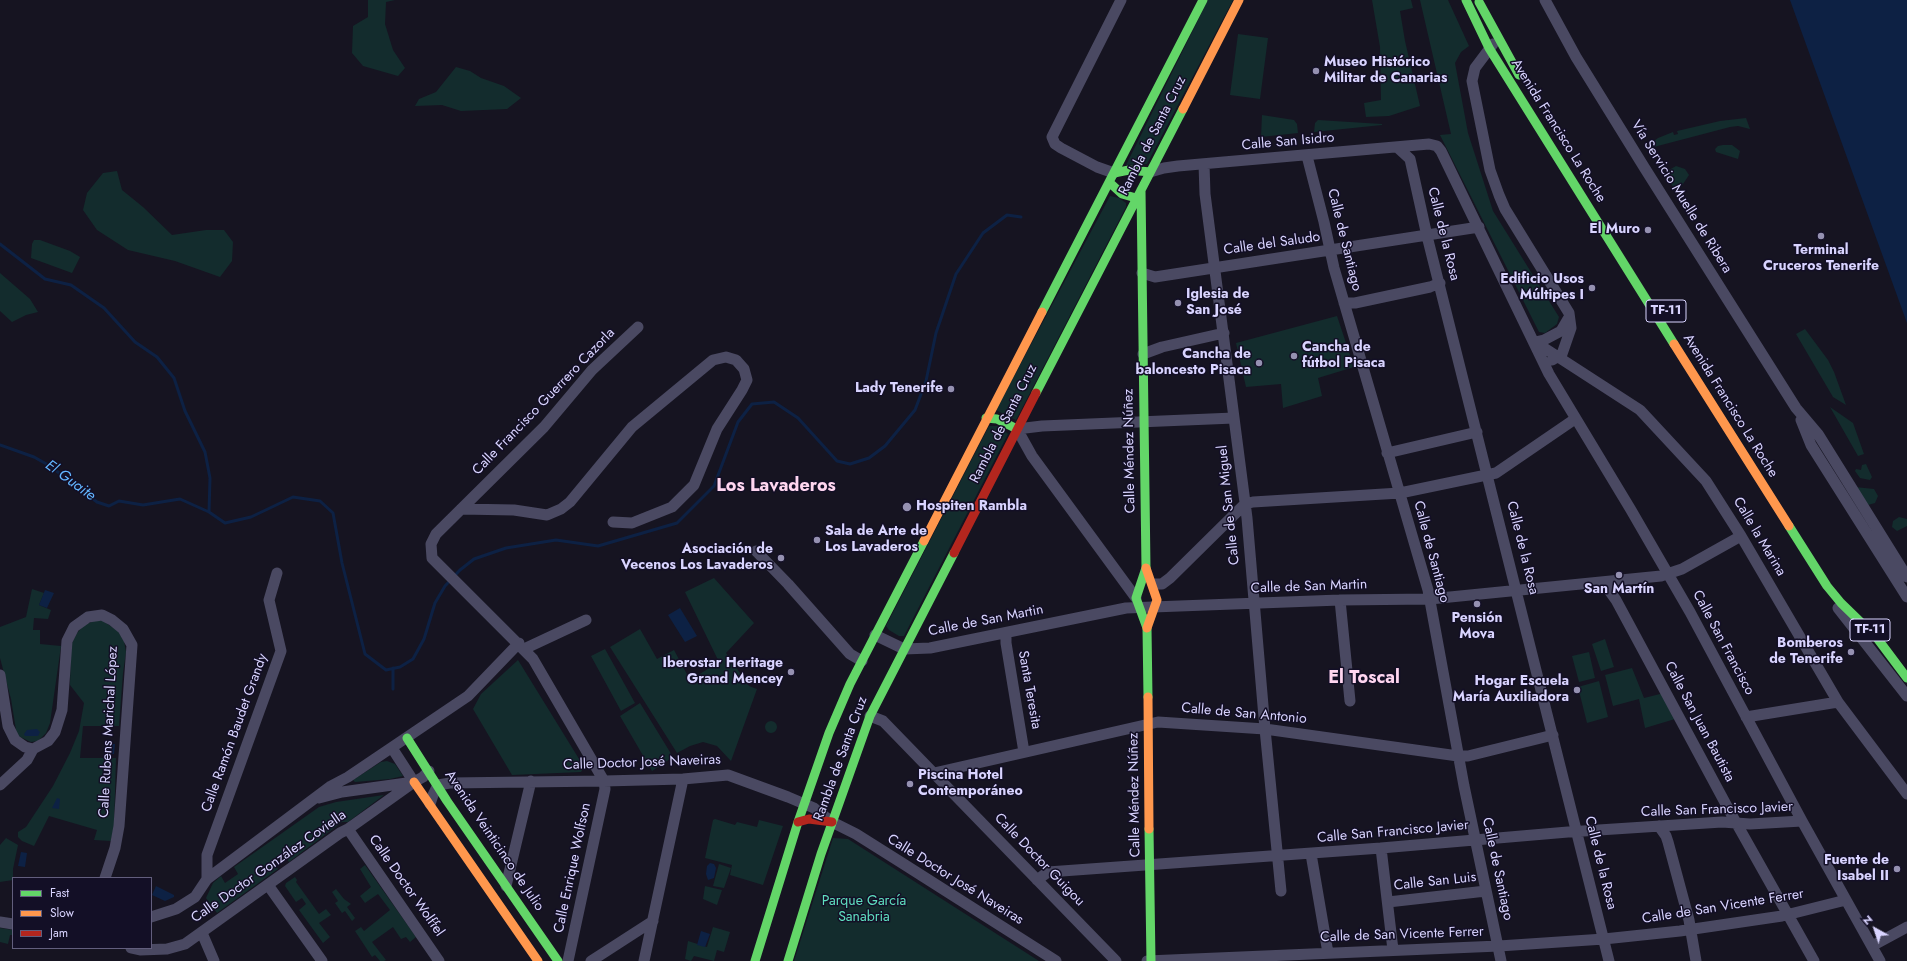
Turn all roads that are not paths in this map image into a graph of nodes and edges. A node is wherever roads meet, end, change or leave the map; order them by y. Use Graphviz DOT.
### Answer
graph roads {
  1 [pos="1121,0"];
  2 [pos="1203,0"];
  3 [pos="1239,0"];
  4 [pos="1466,0"];
  5 [pos="1479,0"];
  6 [pos="1545,0"];
  7 [pos="1498,40"];
  8 [pos="1489,48"];
  9 [pos="1525,83"];
  10 [pos="1429,144"];
  11 [pos="1398,148"];
  12 [pos="1307,156"];
  13 [pos="1204,164"];
  14 [pos="1150,172"];
  15 [pos="1112,177"];
  16 [pos="1141,189"];
  17 [pos="1136,198"];
  18 [pos="1478,227"];
  19 [pos="1427,236"];
  20 [pos="1329,250"];
  21 [pos="1215,267"];
  22 [pos="1142,273"];
  23 [pos="1440,283"];
  24 [pos="1344,303"];
  25 [pos="1570,316"];
  26 [pos="638,326"];
  27 [pos="1224,333"];
  28 [pos="1535,342"];
  29 [pos="1143,354"];
  30 [pos="1558,357"];
  31 [pos="1545,365"];
  32 [pos="1796,408"];
  33 [pos="986,418"];
  34 [pos="1234,418"];
  35 [pos="1575,419"];
  36 [pos="1144,421"];
  37 [pos="1017,429"];
  38 [pos="1477,432"];
  39 [pos="1387,453"];
  40 [pos="1488,475"];
  41 [pos="1400,493"];
  42 [pos="1245,504"];
  43 [pos="461,509"];
  44 [pos="613,522"];
  45 [pos="1741,536"];
  46 [pos="756,551"];
  47 [pos="1146,568"];
  48 [pos="277,573"];
  49 [pos="1668,575"];
  50 [pos="1907,577"];
  51 [pos="1831,581"];
  52 [pos="1603,582"];
  53 [pos="1153,584"];
  54 [pos="1517,591"];
  55 [pos="1845,592"];
  56 [pos="1907,597"];
  57 [pos="1430,599"];
  58 [pos="1340,600"];
  59 [pos="1137,603"];
  60 [pos="1254,603"];
  61 [pos="1156,606"];
  62 [pos="586,620"];
  63 [pos="1147,628"];
  64 [pos="1006,633"];
  65 [pos="875,635"];
  66 [pos="521,646"];
  67 [pos="904,649"];
  68 [pos="862,661"];
  69 [pos="0,675"];
  70 [pos="1907,678"];
  71 [pos="1907,696"];
  72 [pos="1350,701"];
  73 [pos="1838,702"];
  74 [pos="870,716"];
  75 [pos="1746,717"];
  76 [pos="1148,724"];
  77 [pos="1265,729"];
  78 [pos="1553,735"];
  79 [pos="407,738"];
  80 [pos="392,748"];
  81 [pos="33,749"];
  82 [pos="1024,752"];
  83 [pos="1458,756"];
  84 [pos="429,770"];
  85 [pos="934,773"];
  86 [pos="348,777"];
  87 [pos="683,779"];
  88 [pos="531,781"];
  89 [pos="604,781"];
  90 [pos="414,782"];
  91 [pos="0,785"];
  92 [pos="438,785"];
  93 [pos="353,791"];
  94 [pos="1907,794"];
  95 [pos="315,800"];
  96 [pos="805,803"];
  97 [pos="430,804"];
  98 [pos="1802,821"];
  99 [pos="798,822"];
  100 [pos="832,822"];
  101 [pos="1737,823"];
  102 [pos="1659,826"];
  103 [pos="348,829"];
  104 [pos="1577,832"];
  105 [pos="1475,840"];
  106 [pos="1381,848"];
  107 [pos="1311,854"];
  108 [pos="1278,855"];
  109 [pos="1150,865"];
  110 [pos="105,877"];
  111 [pos="207,879"];
  112 [pos="1037,880"];
  113 [pos="268,885"];
  114 [pos="506,886"];
  115 [pos="1281,891"];
  116 [pos="1486,891"];
  117 [pos="1846,900"];
  118 [pos="1388,902"];
  119 [pos="1788,915"];
  120 [pos="152,917"];
  121 [pos="0,922"];
  122 [pos="653,922"];
  123 [pos="12,924"];
  124 [pos="1907,927"];
  125 [pos="1691,930"];
  126 [pos="202,933"];
  127 [pos="1604,939"];
  128 [pos="1499,946"];
  129 [pos="1872,946"];
  130 [pos="136,949"];
  131 [pos="1393,950"];
  132 [pos="1328,953"];
  133 [pos="214,961"];
  134 [pos="322,961"];
  135 [pos="439,961"];
  136 [pos="538,961"];
  137 [pos="558,961"];
  138 [pos="568,961"];
  139 [pos="591,961"];
  140 [pos="644,961"];
  141 [pos="755,961"];
  142 [pos="788,961"];
  143 [pos="1056,961"];
  144 [pos="1116,961"];
  145 [pos="1148,961"];
  146 [pos="1151,961"];
  147 [pos="1501,961"];
  148 [pos="1609,961"];
  149 [pos="1696,961"];
  150 [pos="1814,961"];
  151 [pos="1880,961"];
  1 -- 15 [label="street"];
  2 -- 15 [label="main road, Rambla de Santa Cruz"];
  3 -- 14 [label="main road, Rambla de Santa Cruz"];
  4 -- 8 [label="main road, Avenida Francisco La Roche / TF-11"];
  5 -- 7 [label="main road, Avenida Francisco La Roche"];
  6 -- 32 [label="street, Vía Servicio Muelle de Ribera"];
  7 -- 8 [label="street"];
  7 -- 9 [label="main road, Avenida Francisco La Roche"];
  8 -- 25 [label="street"];
  8 -- 51 [label="main road, Avenida Francisco La Roche / TF-11"];
  10 -- 11 [label="street, Calle San Isidro"];
  10 -- 18 [label="street, Calle San Francisco"];
  11 -- 12 [label="street, Calle San Isidro"];
  11 -- 19 [label="street, Calle de la Rosa"];
  12 -- 13 [label="street, Calle San Isidro"];
  12 -- 20 [label="street, Calle de Santiago"];
  13 -- 14 [label="street, Calle San Isidro"];
  13 -- 21 [label="street, Calle de San Miguel"];
  14 -- 15 [label="main road"];
  14 -- 16 [label="main road, Rambla de Santa Cruz"];
  15 -- 17 [label="main road"];
  15 -- 33 [label="main road, Rambla de Santa Cruz"];
  16 -- 17 [label="main road, Rambla de Santa Cruz"];
  16 -- 22 [label="main road, Calle Méndez Núñez"];
  17 -- 37 [label="main road, Rambla de Santa Cruz"];
  18 -- 19 [label="street, Calle del Saludo"];
  18 -- 28 [label="street, Calle San Francisco"];
  19 -- 20 [label="street, Calle del Saludo"];
  19 -- 23 [label="street, Calle de la Rosa"];
  20 -- 21 [label="street, Calle del Saludo"];
  20 -- 24 [label="street, Calle de Santiago"];
  21 -- 22 [label="street, Calle del Saludo"];
  21 -- 27 [label="street, Calle de San Miguel"];
  22 -- 29 [label="main road, Calle Méndez Núñez"];
  23 -- 24 [label="street"];
  23 -- 38 [label="street, Calle de la Rosa"];
  24 -- 39 [label="street, Calle de Santiago"];
  25 -- 28 [label="street"];
  25 -- 30 [label="street"];
  26 -- 43 [label="street, Calle Francisco Guerrero Cazorla"];
  27 -- 29 [label="street"];
  27 -- 34 [label="street, Calle de San Miguel"];
  28 -- 30 [label="street, Calle la Marina"];
  28 -- 31 [label="street, Calle San Francisco"];
  29 -- 36 [label="main road, Calle Méndez Núñez"];
  30 -- 31 [label="street"];
  30 -- 45 [label="street, Calle la Marina"];
  31 -- 35 [label="street, Calle San Francisco"];
  32 -- 50 [label="street, Vía Servicio Muelle de Ribera"];
  32 -- 56 [label="street, Vía Servicio Muelle de Ribera"];
  33 -- 37 [label="main road"];
  33 -- 65 [label="main road, Rambla de Santa Cruz"];
  34 -- 36 [label="street"];
  34 -- 42 [label="street, Calle de San Miguel"];
  35 -- 40 [label="street"];
  35 -- 49 [label="street, Calle San Francisco"];
  36 -- 37 [label="street"];
  36 -- 47 [label="main road, Calle Méndez Núñez"];
  37 -- 59 [label="street"];
  37 -- 67 [label="main road, Rambla de Santa Cruz"];
  38 -- 39 [label="street"];
  38 -- 40 [label="street, Calle de la Rosa"];
  39 -- 41 [label="street, Calle de Santiago"];
  40 -- 41 [label="street"];
  40 -- 54 [label="street, Calle de la Rosa"];
  41 -- 42 [label="street"];
  41 -- 57 [label="street, Calle de Santiago"];
  42 -- 53 [label="street"];
  42 -- 60 [label="street, Calle de San Miguel"];
  43 -- 44 [label="street"];
  43 -- 66 [label="street, Calle Francisco Guerrero Cazorla"];
  45 -- 49 [label="street, Calle de San Martin"];
  45 -- 73 [label="street, Calle la Marina"];
  46 -- 68 [label="street"];
  47 -- 53 [label="main road, Calle Méndez Núñez"];
  47 -- 59 [label="main road, Calle Méndez Núñez"];
  48 -- 111 [label="street, Calle Ramón Baudet Grandy"];
  49 -- 52 [label="street, Calle de San Martin"];
  49 -- 75 [label="street, Calle San Francisco"];
  51 -- 55 [label="main road, TF-11"];
  51 -- 70 [label="main road, TF-11"];
  51 -- 71 [label="street, Avenida Francisco La Roche"];
  52 -- 54 [label="street, Calle de San Martin"];
  52 -- 101 [label="street, Calle San Juan Bautista"];
  53 -- 61 [label="main road, Calle Méndez Núñez"];
  54 -- 57 [label="street, Calle de San Martin"];
  54 -- 78 [label="street, Calle de la Rosa"];
  57 -- 58 [label="street, Calle de San Martin"];
  57 -- 83 [label="street, Calle de Santiago"];
  58 -- 60 [label="street, Calle de San Martin"];
  58 -- 72 [label="street"];
  59 -- 61 [label="street, Calle de San Martin"];
  59 -- 63 [label="main road, Calle Méndez Núñez"];
  59 -- 64 [label="street, Calle de San Martin"];
  60 -- 61 [label="street, Calle de San Martin"];
  60 -- 77 [label="street, Calle de San Miguel"];
  61 -- 63 [label="main road, Calle Méndez Núñez"];
  62 -- 66 [label="street"];
  63 -- 76 [label="main road, Calle Méndez Núñez"];
  64 -- 67 [label="street, Calle de San Martin"];
  64 -- 82 [label="street, Santa Teresita"];
  65 -- 67 [label="street, Calle de San Martin"];
  65 -- 68 [label="main road, Rambla de Santa Cruz"];
  66 -- 79 [label="street"];
  66 -- 89 [label="street, Calle Francisco Guerrero Cazorla"];
  67 -- 74 [label="main road, Rambla de Santa Cruz"];
  68 -- 96 [label="main road, Rambla de Santa Cruz"];
  69 -- 81 [label="street"];
  73 -- 75 [label="street"];
  73 -- 94 [label="street, Calle la Marina"];
  74 -- 85 [label="street, Calle Doctor Guigou"];
  74 -- 100 [label="main road, Rambla de Santa Cruz"];
  75 -- 98 [label="street, Calle San Francisco"];
  76 -- 77 [label="street, Calle de San Antonio"];
  76 -- 82 [label="street, Calle de San Antonio"];
  76 -- 109 [label="main road, Calle Méndez Núñez"];
  77 -- 83 [label="street, Calle de San Antonio"];
  77 -- 108 [label="street, Calle de San Miguel"];
  78 -- 83 [label="street, Calle de San Antonio"];
  78 -- 104 [label="street, Calle de la Rosa"];
  79 -- 80 [label="street"];
  79 -- 84 [label="main road, Avenida Veinticinco de Julio"];
  80 -- 86 [label="street"];
  80 -- 90 [label="street"];
  81 -- 91 [label="street"];
  81 -- 110 [label="street, Calle Rubens Marichal López"];
  82 -- 85 [label="street, Calle de San Antonio"];
  83 -- 105 [label="street, Calle de Santiago"];
  84 -- 90 [label="street"];
  84 -- 92 [label="main road, Avenida Veinticinco de Julio"];
  85 -- 112 [label="street, Calle Doctor Guigou"];
  86 -- 93 [label="street"];
  86 -- 95 [label="street"];
  87 -- 89 [label="street, Calle Doctor José Naveiras"];
  87 -- 96 [label="street, Calle Doctor José Naveiras"];
  87 -- 122 [label="street"];
  88 -- 89 [label="street, Calle Doctor José Naveiras"];
  88 -- 92 [label="street, Calle Doctor José Naveiras"];
  88 -- 114 [label="street"];
  89 -- 138 [label="street, Calle Enrique Wolfson"];
  90 -- 93 [label="street"];
  90 -- 97 [label="main road"];
  90 -- 103 [label="street, Calle Doctor González Coviella"];
  92 -- 97 [label="street"];
  92 -- 114 [label="main road, Avenida Veinticinco de Julio"];
  93 -- 95 [label="street"];
  95 -- 111 [label="street"];
  96 -- 99 [label="main road, Rambla de Santa Cruz"];
  96 -- 100 [label="street, Calle Doctor José Naveiras"];
  97 -- 136 [label="main road"];
  98 -- 101 [label="street, Calle San Francisco Javier"];
  98 -- 117 [label="street, Calle San Francisco"];
  99 -- 100 [label="main road"];
  99 -- 141 [label="main road, Rambla de Santa Cruz"];
  100 -- 142 [label="main road, Rambla de Santa Cruz"];
  100 -- 143 [label="street, Calle Doctor José Naveiras"];
  101 -- 102 [label="street, Calle San Francisco Javier"];
  101 -- 119 [label="street, Calle San Juan Bautista"];
  102 -- 104 [label="street, Calle San Francisco Javier"];
  102 -- 125 [label="street"];
  103 -- 113 [label="street, Calle Doctor González Coviella"];
  103 -- 135 [label="street, Calle Doctor Wolffel"];
  104 -- 105 [label="street, Calle San Francisco Javier"];
  104 -- 127 [label="street, Calle de la Rosa"];
  105 -- 106 [label="street, Calle San Francisco Javier"];
  105 -- 116 [label="street, Calle de Santiago"];
  106 -- 107 [label="street, Calle San Francisco Javier"];
  106 -- 118 [label="street"];
  107 -- 108 [label="street, Calle San Francisco Javier"];
  107 -- 132 [label="street"];
  108 -- 109 [label="street, Calle San Francisco Javier"];
  108 -- 115 [label="street, Calle de San Miguel"];
  109 -- 112 [label="street, Calle San Francisco Javier"];
  109 -- 146 [label="main road, Calle Méndez Núñez"];
  111 -- 120 [label="street"];
  112 -- 144 [label="street, Calle Doctor Guigou"];
  113 -- 126 [label="street, Calle Doctor González Coviella"];
  113 -- 134 [label="street"];
  114 -- 137 [label="main road, Avenida Veinticinco de Julio"];
  116 -- 118 [label="street, Calle San Luis"];
  116 -- 128 [label="street, Calle de Santiago"];
  117 -- 119 [label="street, Calle de San Vicente Ferrer"];
  117 -- 129 [label="street, Calle San Francisco"];
  118 -- 131 [label="street"];
  119 -- 125 [label="street, Calle de San Vicente Ferrer"];
  119 -- 150 [label="street, Calle San Juan Bautista"];
  121 -- 123 [label="street"];
  122 -- 139 [label="street"];
  122 -- 140 [label="street"];
  124 -- 129 [label="street"];
  125 -- 127 [label="street, Calle de San Vicente Ferrer"];
  125 -- 149 [label="street"];
  126 -- 130 [label="street, Calle Doctor González Coviella"];
  126 -- 133 [label="street"];
  127 -- 128 [label="street, Calle de San Vicente Ferrer"];
  127 -- 148 [label="street, Calle de la Rosa"];
  128 -- 131 [label="street, Calle de San Vicente Ferrer"];
  128 -- 147 [label="street, Calle de Santiago"];
  129 -- 151 [label="street, Calle San Francisco"];
  131 -- 132 [label="street, Calle de San Vicente Ferrer"];
  132 -- 146 [label="street, Calle de San Vicente Ferrer"];
  145 -- 146 [label="street, Calle de San Vicente Ferrer"];
}
